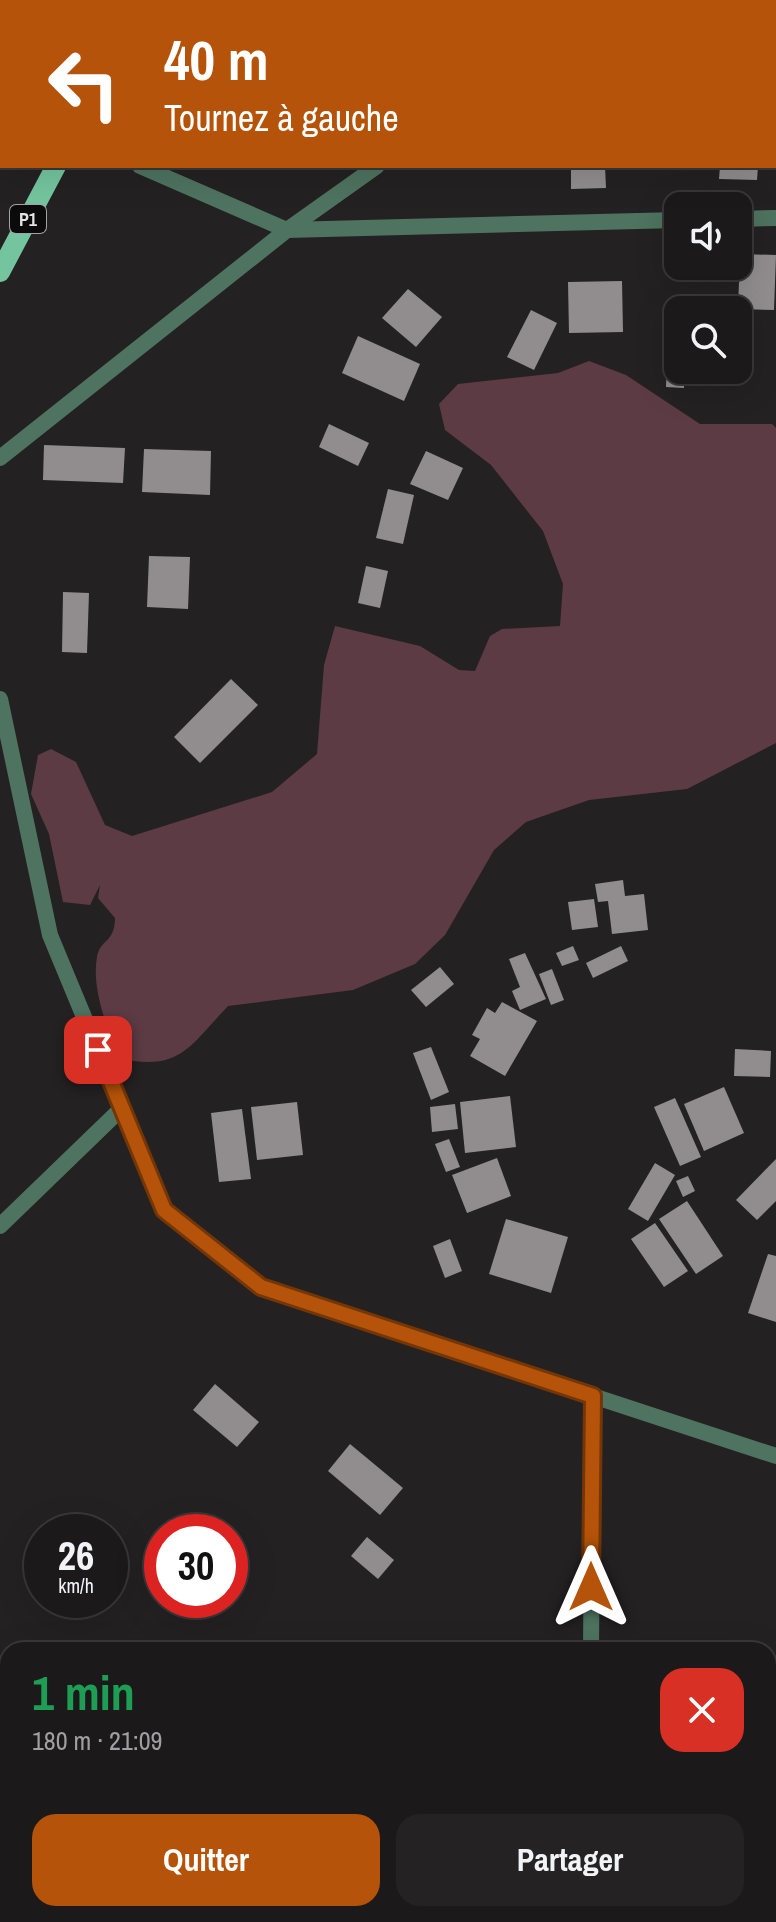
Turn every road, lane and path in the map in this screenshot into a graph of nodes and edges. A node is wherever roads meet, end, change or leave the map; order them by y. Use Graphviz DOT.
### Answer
graph roads {
  1 [pos="55,168"];
  2 [pos="145,168"];
  3 [pos="374,168"];
  4 [pos="776,218"];
  5 [pos="752,219"];
  6 [pos="664,220"];
  7 [pos="287,230"];
  8 [pos="0,272"];
  9 [pos="0,458"];
  10 [pos="0,699"];
  11 [pos="122,1108"];
  12 [pos="0,1226"];
  13 [pos="593,1396"];
  14 [pos="776,1456"];
  15 [pos="591,1642"];
  1 -- 8 [label="main road, P1"];
  2 -- 7 [label="street"];
  3 -- 7 [label="street"];
  4 -- 5 [label="street"];
  6 -- 7 [label="street"];
  7 -- 9 [label="street"];
  10 -- 11 [label="street"];
  11 -- 12 [label="street"];
  11 -- 13 [label="street"];
  13 -- 14 [label="street"];
  13 -- 15 [label="street"];
}
